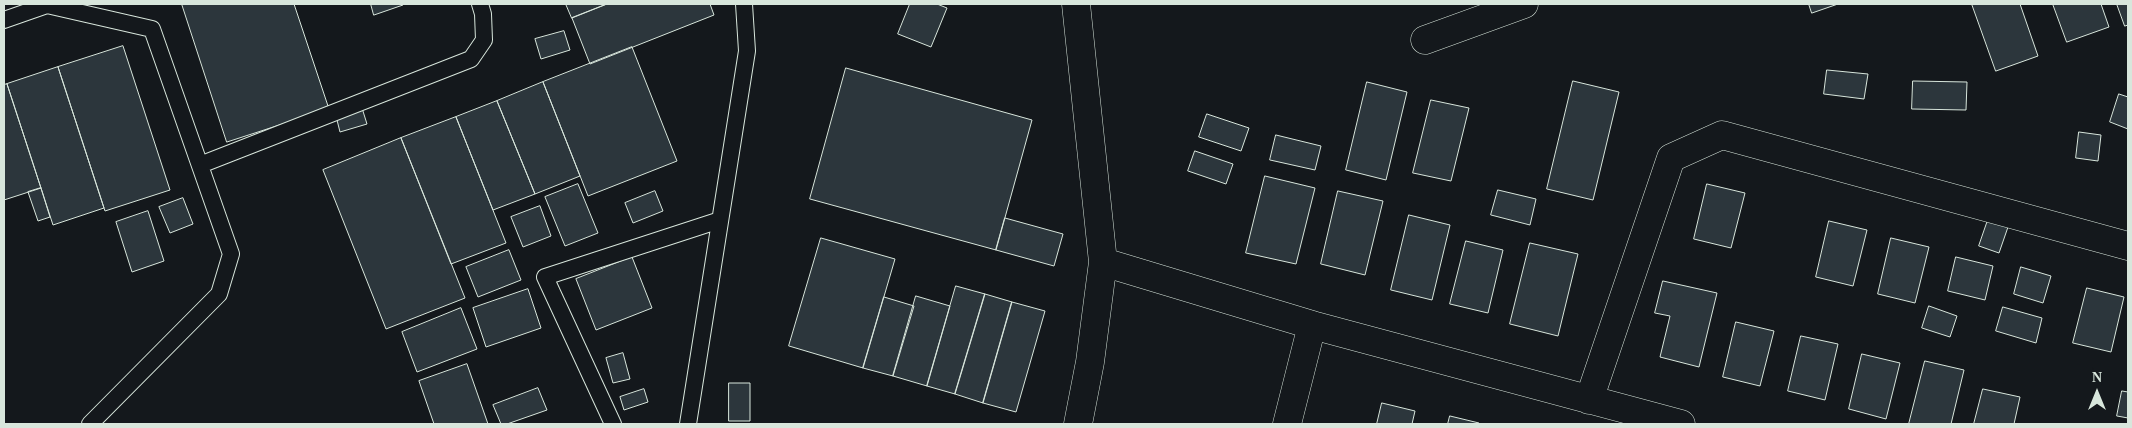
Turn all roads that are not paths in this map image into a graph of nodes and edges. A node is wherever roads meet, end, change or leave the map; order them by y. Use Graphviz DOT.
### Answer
graph roads {
  1 [pos="480,4"];
  2 [pos="744,4"];
  3 [pos="1076,4"];
  4 [pos="1524,4"];
  5 [pos="90,9"];
  6 [pos="4,20"];
  7 [pos="1425,40"];
  8 [pos="200,165"];
  9 [pos="720,220"];
  10 [pos="2128,246"];
  11 [pos="1103,262"];
  12 [pos="1312,325"];
  13 [pos="1589,400"];
  14 [pos="90,424"];
  15 [pos="613,424"];
  16 [pos="688,424"];
  17 [pos="1078,424"];
  18 [pos="1287,424"];
  19 [pos="1681,424"];
  1 -- 8 [label="lane"];
  2 -- 9 [label="lane"];
  3 -- 11 [label="street"];
  4 -- 7 [label="street"];
  5 -- 6 [label="lane"];
  5 -- 8 [label="lane"];
  8 -- 14 [label="lane"];
  9 -- 15 [label="lane"];
  9 -- 16 [label="lane"];
  10 -- 13 [label="street"];
  11 -- 12 [label="street"];
  11 -- 17 [label="street"];
  12 -- 13 [label="street"];
  12 -- 18 [label="street"];
  13 -- 19 [label="street"];
}
